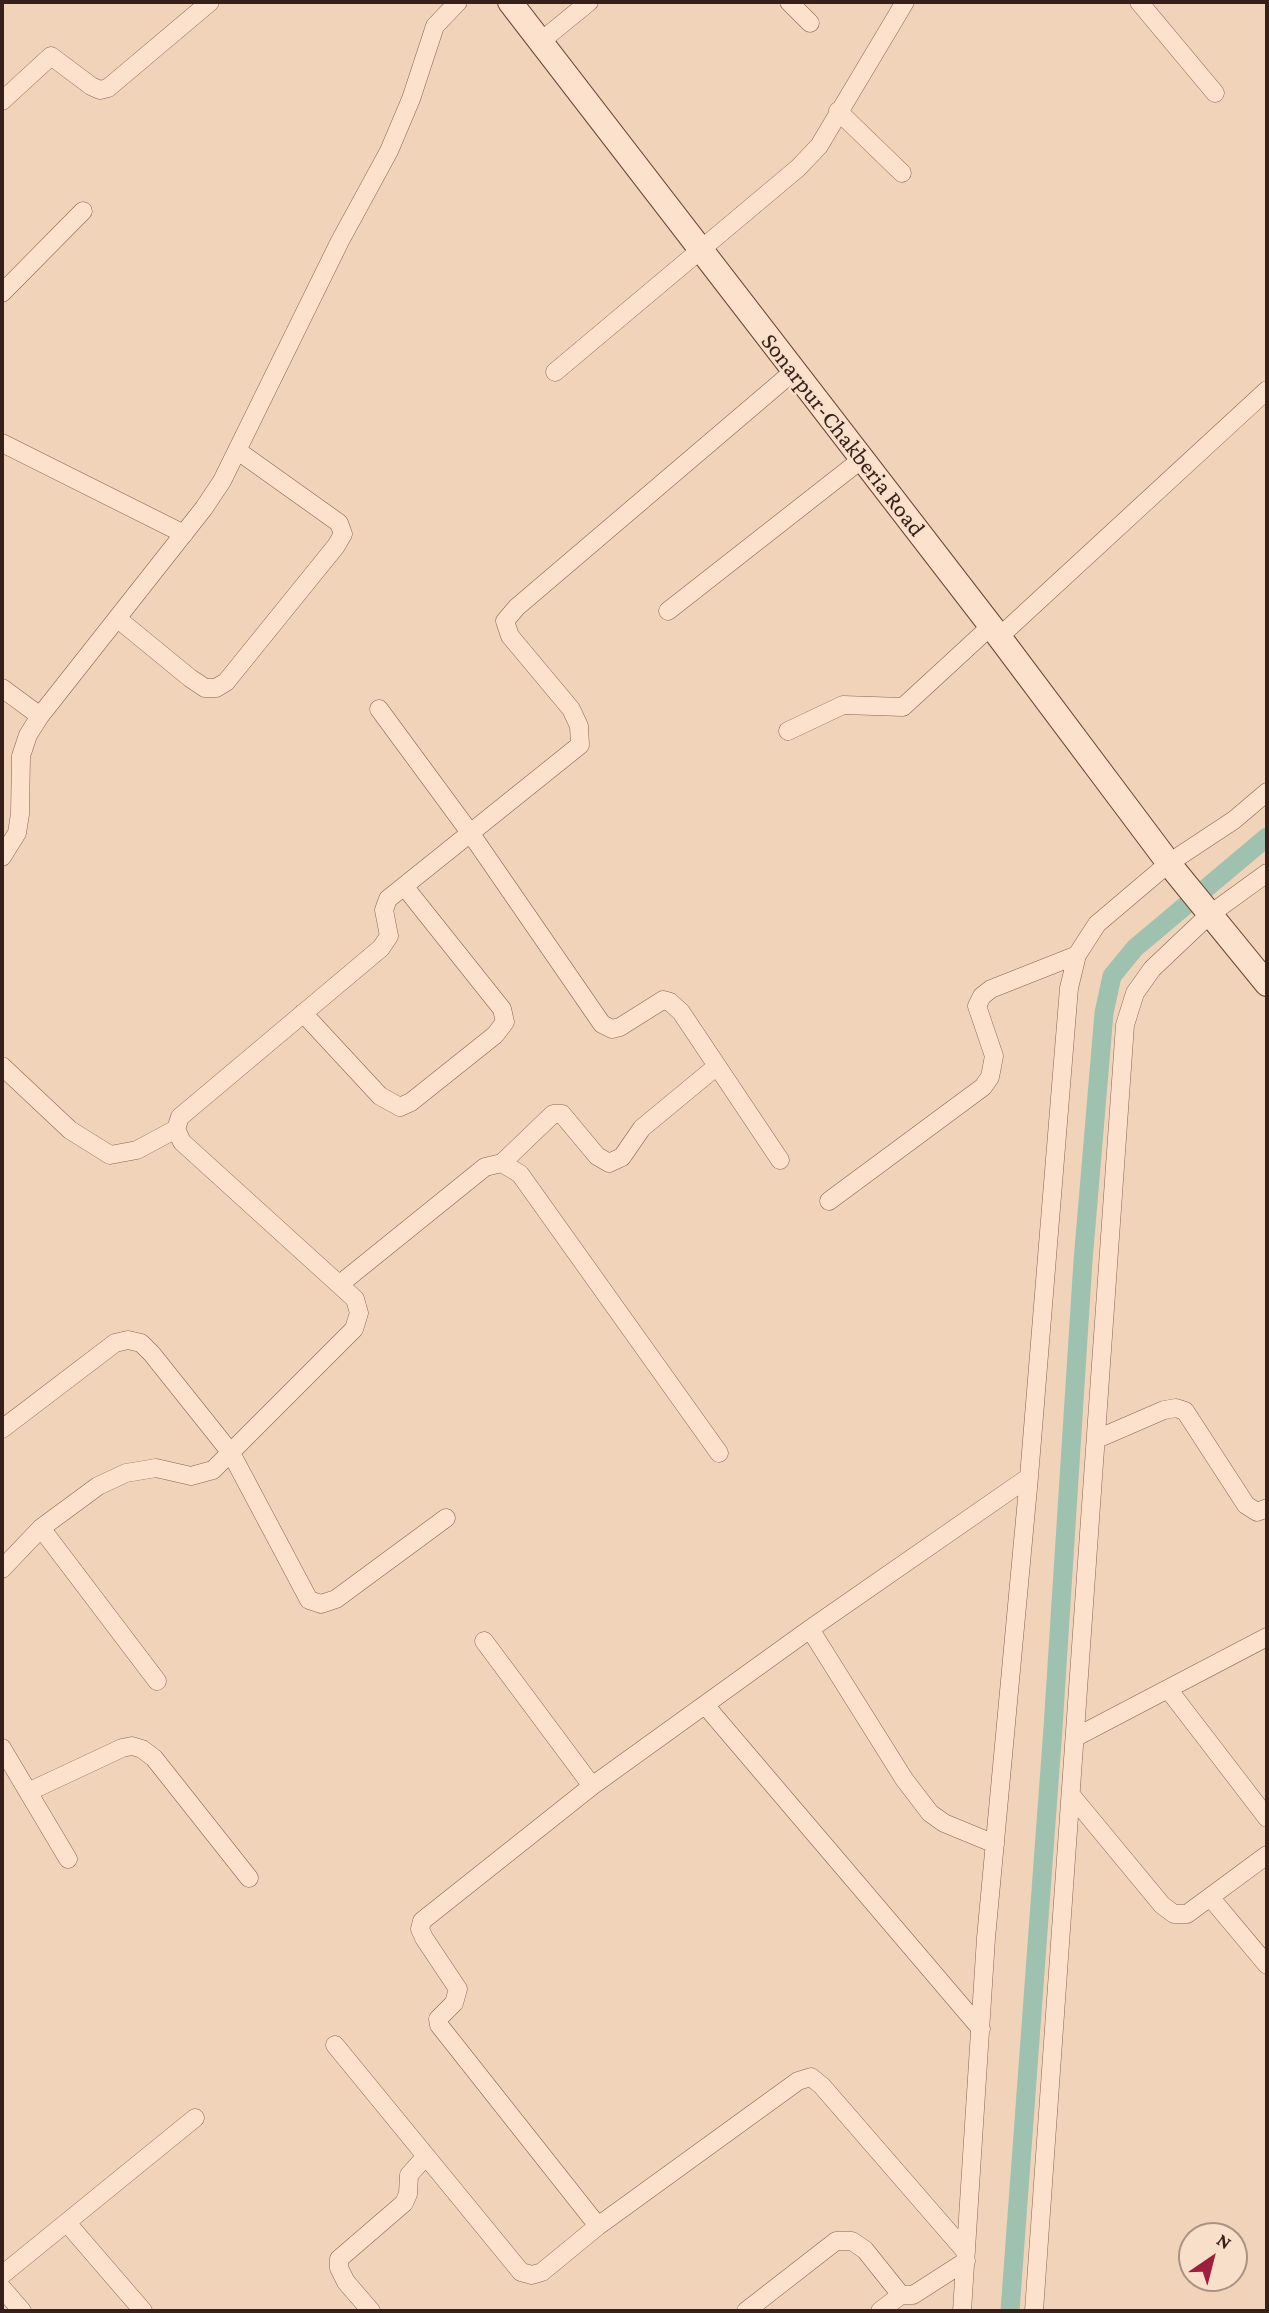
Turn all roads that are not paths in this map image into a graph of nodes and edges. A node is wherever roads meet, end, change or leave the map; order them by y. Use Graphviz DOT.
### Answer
graph roads {
  1 [pos="210,2"];
  2 [pos="458,2"];
  3 [pos="510,2"];
  4 [pos="589,2"];
  5 [pos="789,2"];
  6 [pos="905,2"];
  7 [pos="1139,2"];
  8 [pos="810,23"];
  9 [pos="540,42"];
  10 [pos="1215,93"];
  11 [pos="2,101"];
  12 [pos="838,111"];
  13 [pos="902,173"];
  14 [pos="83,211"];
  15 [pos="700,249"];
  16 [pos="2,293"];
  17 [pos="794,371"];
  18 [pos="555,372"];
  19 [pos="1267,390"];
  20 [pos="2,443"];
  21 [pos="237,451"];
  22 [pos="862,459"];
  23 [pos="184,534"];
  24 [pos="668,611"];
  25 [pos="118,619"];
  26 [pos="995,632"];
  27 [pos="2,688"];
  28 [pos="379,709"];
  29 [pos="40,716"];
  30 [pos="788,731"];
  31 [pos="1267,792"];
  32 [pos="471,834"];
  33 [pos="2,857"];
  34 [pos="1172,866"];
  35 [pos="1267,873"];
  36 [pos="404,886"];
  37 [pos="1208,912"];
  38 [pos="1077,955"];
  39 [pos="1267,984"];
  40 [pos="303,1013"];
  41 [pos="2,1066"];
  42 [pos="717,1066"];
  43 [pos="176,1129"];
  44 [pos="780,1160"];
  45 [pos="502,1163"];
  46 [pos="829,1201"];
  47 [pos="340,1283"];
  48 [pos="2,1429"];
  49 [pos="1097,1440"];
  50 [pos="232,1453"];
  51 [pos="719,1453"];
  52 [pos="1030,1477"];
  53 [pos="1267,1508"];
  54 [pos="446,1518"];
  55 [pos="41,1528"];
  56 [pos="2,1569"];
  57 [pos="810,1629"];
  58 [pos="1267,1637"];
  59 [pos="484,1641"];
  60 [pos="157,1681"];
  61 [pos="1168,1689"];
  62 [pos="705,1706"];
  63 [pos="1076,1737"];
  64 [pos="4,1755"];
  65 [pos="592,1786"];
  66 [pos="28,1792"];
  67 [pos="1071,1795"];
  68 [pos="1267,1818"];
  69 [pos="995,1844"];
  70 [pos="1267,1855"];
  71 [pos="68,1859"];
  72 [pos="249,1878"];
  73 [pos="1210,1897"];
  74 [pos="1267,1965"];
  75 [pos="981,2029"];
  76 [pos="335,2045"];
  77 [pos="195,2118"];
  78 [pos="426,2156"];
  79 [pos="68,2224"];
  80 [pos="598,2226"];
  81 [pos="966,2256"];
  82 [pos="2,2275"];
  83 [pos="2,2288"];
  84 [pos="901,2295"];
  85 [pos="22,2311"];
  86 [pos="143,2311"];
  87 [pos="371,2311"];
  88 [pos="746,2311"];
  89 [pos="880,2311"];
  90 [pos="962,2311"];
  91 [pos="1034,2311"];
  1 -- 11 [label="street"];
  2 -- 21 [label="street"];
  3 -- 9 [label="main road, Sonarpur-Chakberia Road"];
  4 -- 9 [label="street"];
  5 -- 8 [label="street"];
  6 -- 12 [label="street"];
  7 -- 10 [label="street"];
  9 -- 15 [label="main road, Sonarpur-Chakberia Road"];
  12 -- 13 [label="street"];
  12 -- 15 [label="street"];
  14 -- 16 [label="street"];
  15 -- 17 [label="main road, Sonarpur-Chakberia Road"];
  15 -- 18 [label="street"];
  17 -- 22 [label="main road, Sonarpur-Chakberia Road"];
  17 -- 32 [label="street"];
  19 -- 26 [label="street"];
  20 -- 23 [label="street"];
  21 -- 23 [label="street"];
  21 -- 25 [label="street"];
  22 -- 24 [label="street"];
  22 -- 26 [label="main road, Sonarpur-Chakberia Road"];
  23 -- 25 [label="street"];
  25 -- 29 [label="street"];
  26 -- 30 [label="street"];
  26 -- 34 [label="main road, Sonarpur-Chakberia Road"];
  27 -- 29 [label="street"];
  28 -- 32 [label="street"];
  29 -- 33 [label="street"];
  31 -- 34 [label="street"];
  32 -- 36 [label="street"];
  32 -- 42 [label="street"];
  34 -- 37 [label="main road, Sonarpur-Chakberia Road"];
  34 -- 38 [label="street"];
  35 -- 37 [label="street"];
  36 -- 40 [label="street"];
  36 -- 40 [label="street"];
  37 -- 39 [label="main road"];
  37 -- 49 [label="street"];
  38 -- 46 [label="street"];
  38 -- 52 [label="street"];
  40 -- 43 [label="street"];
  41 -- 43 [label="street"];
  42 -- 44 [label="street"];
  42 -- 45 [label="street"];
  43 -- 47 [label="street"];
  45 -- 47 [label="street"];
  45 -- 51 [label="street"];
  47 -- 50 [label="street"];
  48 -- 50 [label="street"];
  49 -- 53 [label="street"];
  49 -- 63 [label="street"];
  50 -- 54 [label="street"];
  50 -- 55 [label="street"];
  52 -- 57 [label="street"];
  52 -- 69 [label="street"];
  55 -- 56 [label="street"];
  55 -- 60 [label="street"];
  57 -- 62 [label="street"];
  57 -- 69 [label="street"];
  58 -- 61 [label="street"];
  59 -- 65 [label="street"];
  61 -- 63 [label="street"];
  61 -- 68 [label="street"];
  62 -- 65 [label="street"];
  62 -- 75 [label="street"];
  63 -- 67 [label="street"];
  64 -- 66 [label="street"];
  65 -- 80 [label="street"];
  66 -- 71 [label="street"];
  66 -- 72 [label="street"];
  67 -- 73 [label="street"];
  67 -- 91 [label="street"];
  69 -- 75 [label="street"];
  70 -- 73 [label="street"];
  73 -- 74 [label="street"];
  75 -- 81 [label="street"];
  76 -- 78 [label="street"];
  77 -- 79 [label="street"];
  78 -- 80 [label="street"];
  78 -- 87 [label="street"];
  79 -- 82 [label="street"];
  79 -- 86 [label="street"];
  80 -- 81 [label="street"];
  81 -- 84 [label="street"];
  81 -- 90 [label="street"];
  83 -- 85 [label="street"];
  84 -- 88 [label="street"];
  84 -- 89 [label="street"];
}
